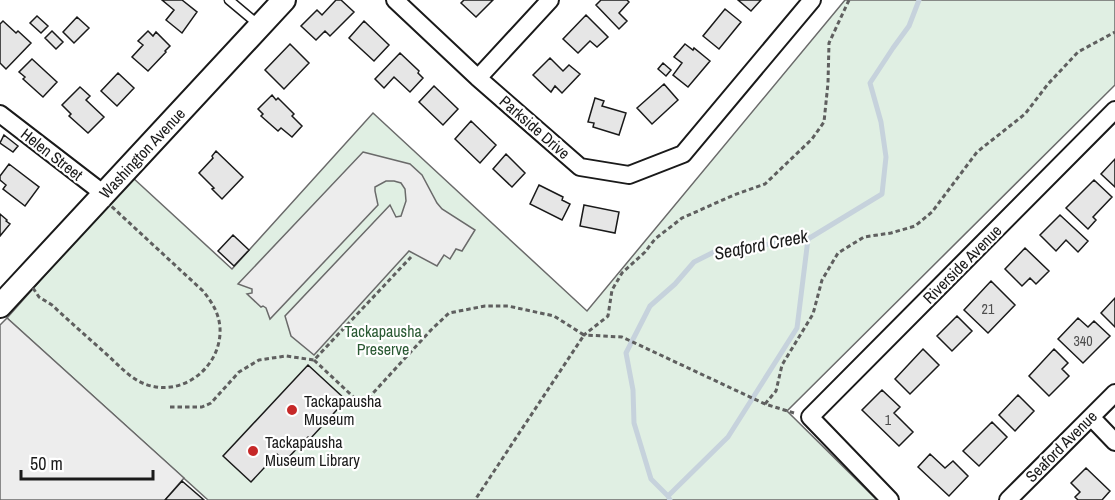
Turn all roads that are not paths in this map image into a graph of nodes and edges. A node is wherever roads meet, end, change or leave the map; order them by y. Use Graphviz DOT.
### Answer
graph roads {
  1 [pos="229,0"];
  2 [pos="284,0"];
  3 [pos="395,0"];
  4 [pos="550,0"];
  5 [pos="812,0"];
  6 [pos="260,26"];
  7 [pos="477,78"];
  8 [pos="1115,110"];
  9 [pos="0,114"];
  10 [pos="107,200"];
  11 [pos="0,306"];
  12 [pos="1115,393"];
  13 [pos="1091,417"];
  14 [pos="1115,442"];
  15 [pos="890,500"];
  16 [pos="1008,500"];
  1 -- 6 [label="lane"];
  2 -- 6 [label="street, Washington Avenue"];
  3 -- 7 [label="street, Parkside Drive"];
  4 -- 7 [label="street"];
  5 -- 7 [label="street, Parkside Drive"];
  6 -- 10 [label="street, Washington Avenue"];
  8 -- 15 [label="street, Riverside Avenue"];
  9 -- 10 [label="street, Helen Street"];
  10 -- 11 [label="street, Washington Avenue"];
  12 -- 13 [label="street, Seaford Avenue"];
  13 -- 14 [label="street"];
  13 -- 16 [label="street, Seaford Avenue"];
}
